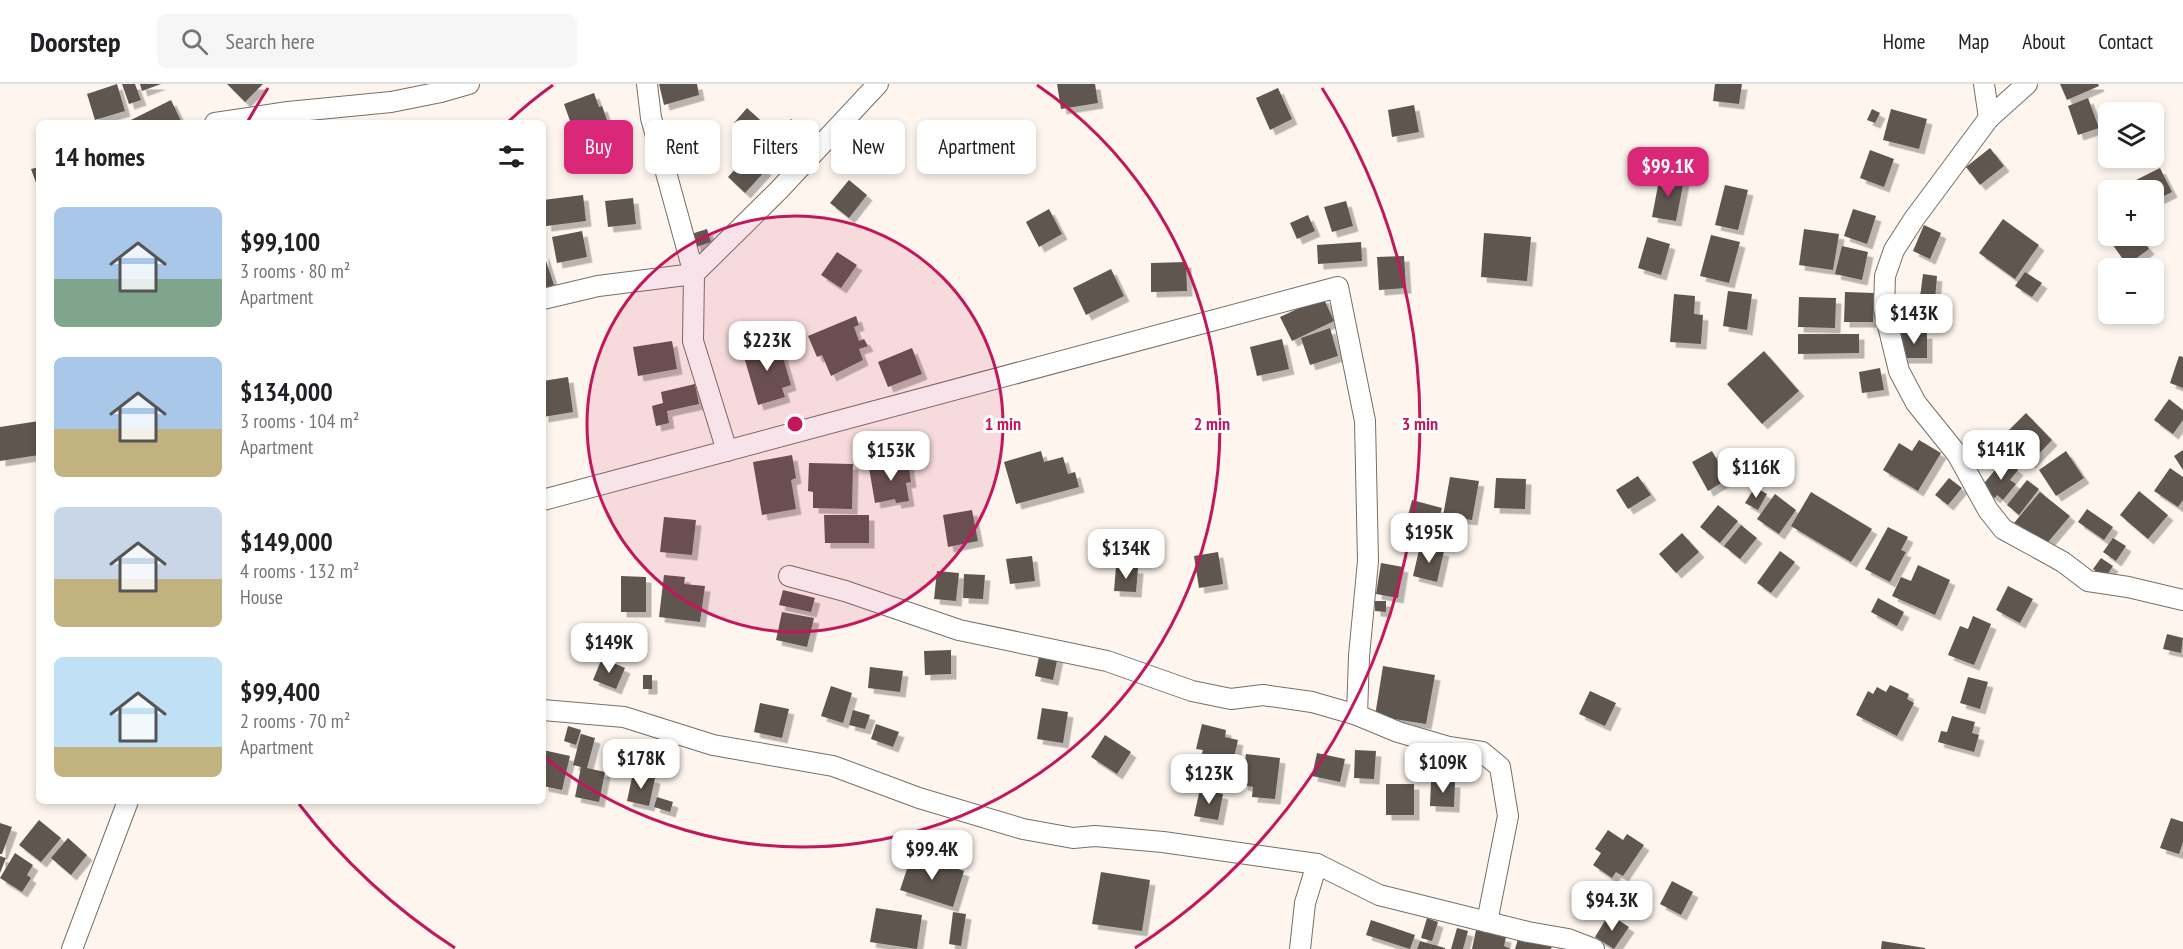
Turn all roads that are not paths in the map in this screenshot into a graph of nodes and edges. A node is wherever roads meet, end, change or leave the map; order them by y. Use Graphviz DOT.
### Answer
graph roads {
  1 [pos="469,84"];
  2 [pos="646,84"];
  3 [pos="878,84"];
  4 [pos="1984,84"];
  5 [pos="2027,84"];
  6 [pos="1989,118"];
  7 [pos="232,120"];
  8 [pos="694,274"];
  9 [pos="546,298"];
  10 [pos="727,451"];
  11 [pos="546,500"];
  12 [pos="789,576"];
  13 [pos="2183,600"];
  14 [pos="546,710"];
  15 [pos="1357,715"];
  16 [pos="127,804"];
  17 [pos="1317,864"];
  18 [pos="1487,922"];
  19 [pos="72,949"];
  20 [pos="1300,949"];
  21 [pos="1594,949"];
  1 -- 7 [label="street"];
  2 -- 8 [label="street"];
  3 -- 8 [label="street"];
  4 -- 6 [label="street"];
  5 -- 6 [label="street"];
  6 -- 13 [label="street"];
  8 -- 9 [label="street"];
  8 -- 10 [label="street"];
  10 -- 11 [label="street"];
  10 -- 15 [label="street"];
  12 -- 15 [label="street"];
  14 -- 17 [label="street"];
  15 -- 18 [label="street"];
  16 -- 19 [label="street"];
  17 -- 18 [label="street"];
  17 -- 20 [label="street"];
  18 -- 21 [label="street"];
}
